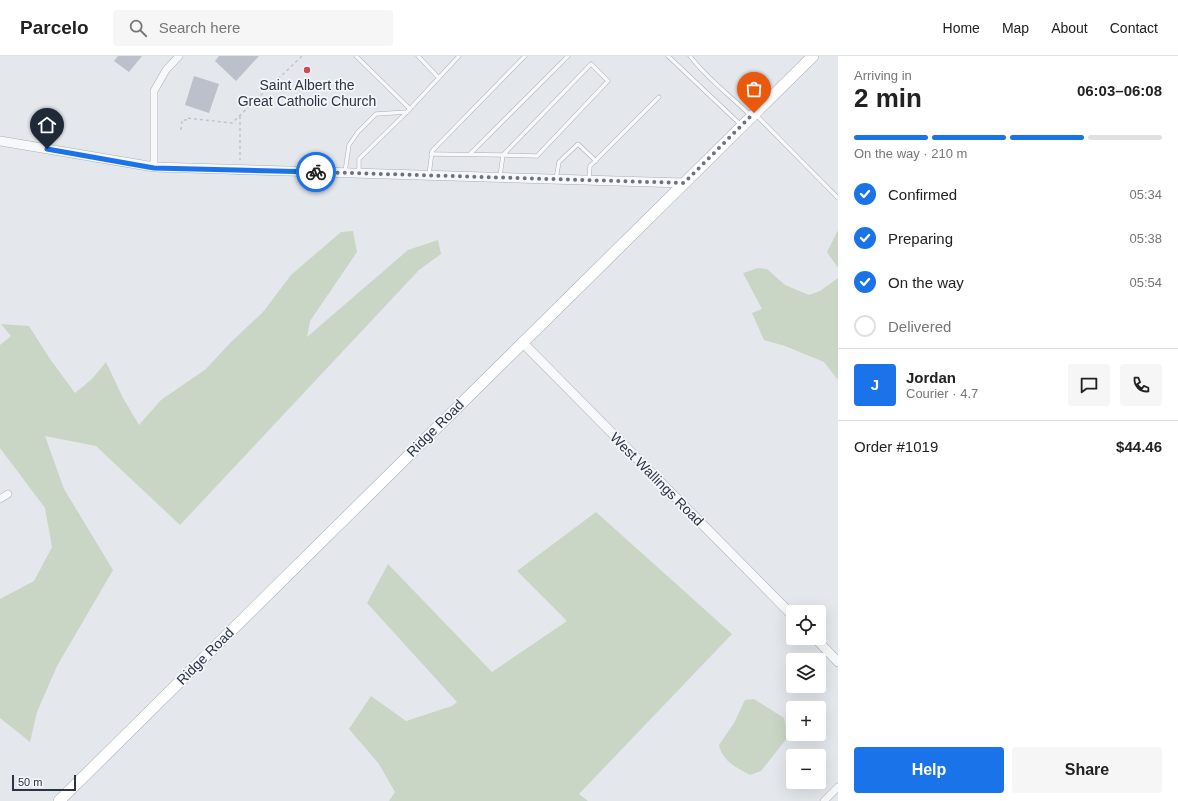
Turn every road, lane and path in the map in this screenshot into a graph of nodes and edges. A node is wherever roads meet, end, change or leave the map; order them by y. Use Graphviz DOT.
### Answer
graph roads {
  1 [pos="179,56"];
  2 [pos="302,56"];
  3 [pos="356,56"];
  4 [pos="418,56"];
  5 [pos="459,56"];
  6 [pos="525,56"];
  7 [pos="568,56"];
  8 [pos="668,56"];
  9 [pos="690,56"];
  10 [pos="813,56"];
  11 [pos="438,77"];
  12 [pos="659,97"];
  13 [pos="408,110"];
  14 [pos="753,115"];
  15 [pos="240,116"];
  16 [pos="742,126"];
  17 [pos="181,130"];
  18 [pos="0,141"];
  19 [pos="432,154"];
  20 [pos="470,154"];
  21 [pos="503,155"];
  22 [pos="240,160"];
  23 [pos="596,161"];
  24 [pos="154,168"];
  25 [pos="345,173"];
  26 [pos="359,173"];
  27 [pos="429,175"];
  28 [pos="500,177"];
  29 [pos="556,179"];
  30 [pos="589,180"];
  31 [pos="684,183"];
  32 [pos="838,198"];
  33 [pos="522,342"];
  34 [pos="8,494"];
  35 [pos="0,499"];
  36 [pos="786,609"];
  37 [pos="821,645"];
  38 [pos="838,662"];
  39 [pos="838,787"];
  40 [pos="59,801"];
  41 [pos="824,801"];
  1 -- 24 [label="street"];
  2 -- 15 [label="path"];
  3 -- 13 [label="lane"];
  4 -- 11 [label="lane"];
  5 -- 11 [label="lane"];
  6 -- 19 [label="lane"];
  7 -- 20 [label="lane"];
  8 -- 16 [label="lane"];
  9 -- 14 [label="lane"];
  10 -- 14 [label="main road, Ridge Road"];
  11 -- 13 [label="lane"];
  12 -- 23 [label="lane"];
  13 -- 25 [label="lane"];
  13 -- 26 [label="lane"];
  14 -- 16 [label="main road, Ridge Road"];
  14 -- 32 [label="lane"];
  15 -- 17 [label="path"];
  15 -- 22 [label="path"];
  16 -- 31 [label="main road, Ridge Road"];
  18 -- 24 [label="street"];
  19 -- 20 [label="lane"];
  19 -- 27 [label="lane"];
  20 -- 21 [label="lane"];
  21 -- 21 [label="lane"];
  21 -- 28 [label="lane"];
  23 -- 29 [label="lane"];
  23 -- 30 [label="lane"];
  24 -- 25 [label="street"];
  25 -- 26 [label="street"];
  26 -- 27 [label="street"];
  27 -- 28 [label="street"];
  28 -- 29 [label="street"];
  29 -- 30 [label="street"];
  30 -- 31 [label="street"];
  31 -- 33 [label="main road, Ridge Road"];
  33 -- 36 [label="street, West Wallings Road"];
  33 -- 40 [label="main road, Ridge Road"];
  34 -- 35 [label="street"];
  37 -- 38 [label="street"];
  39 -- 41 [label="street"];
}
